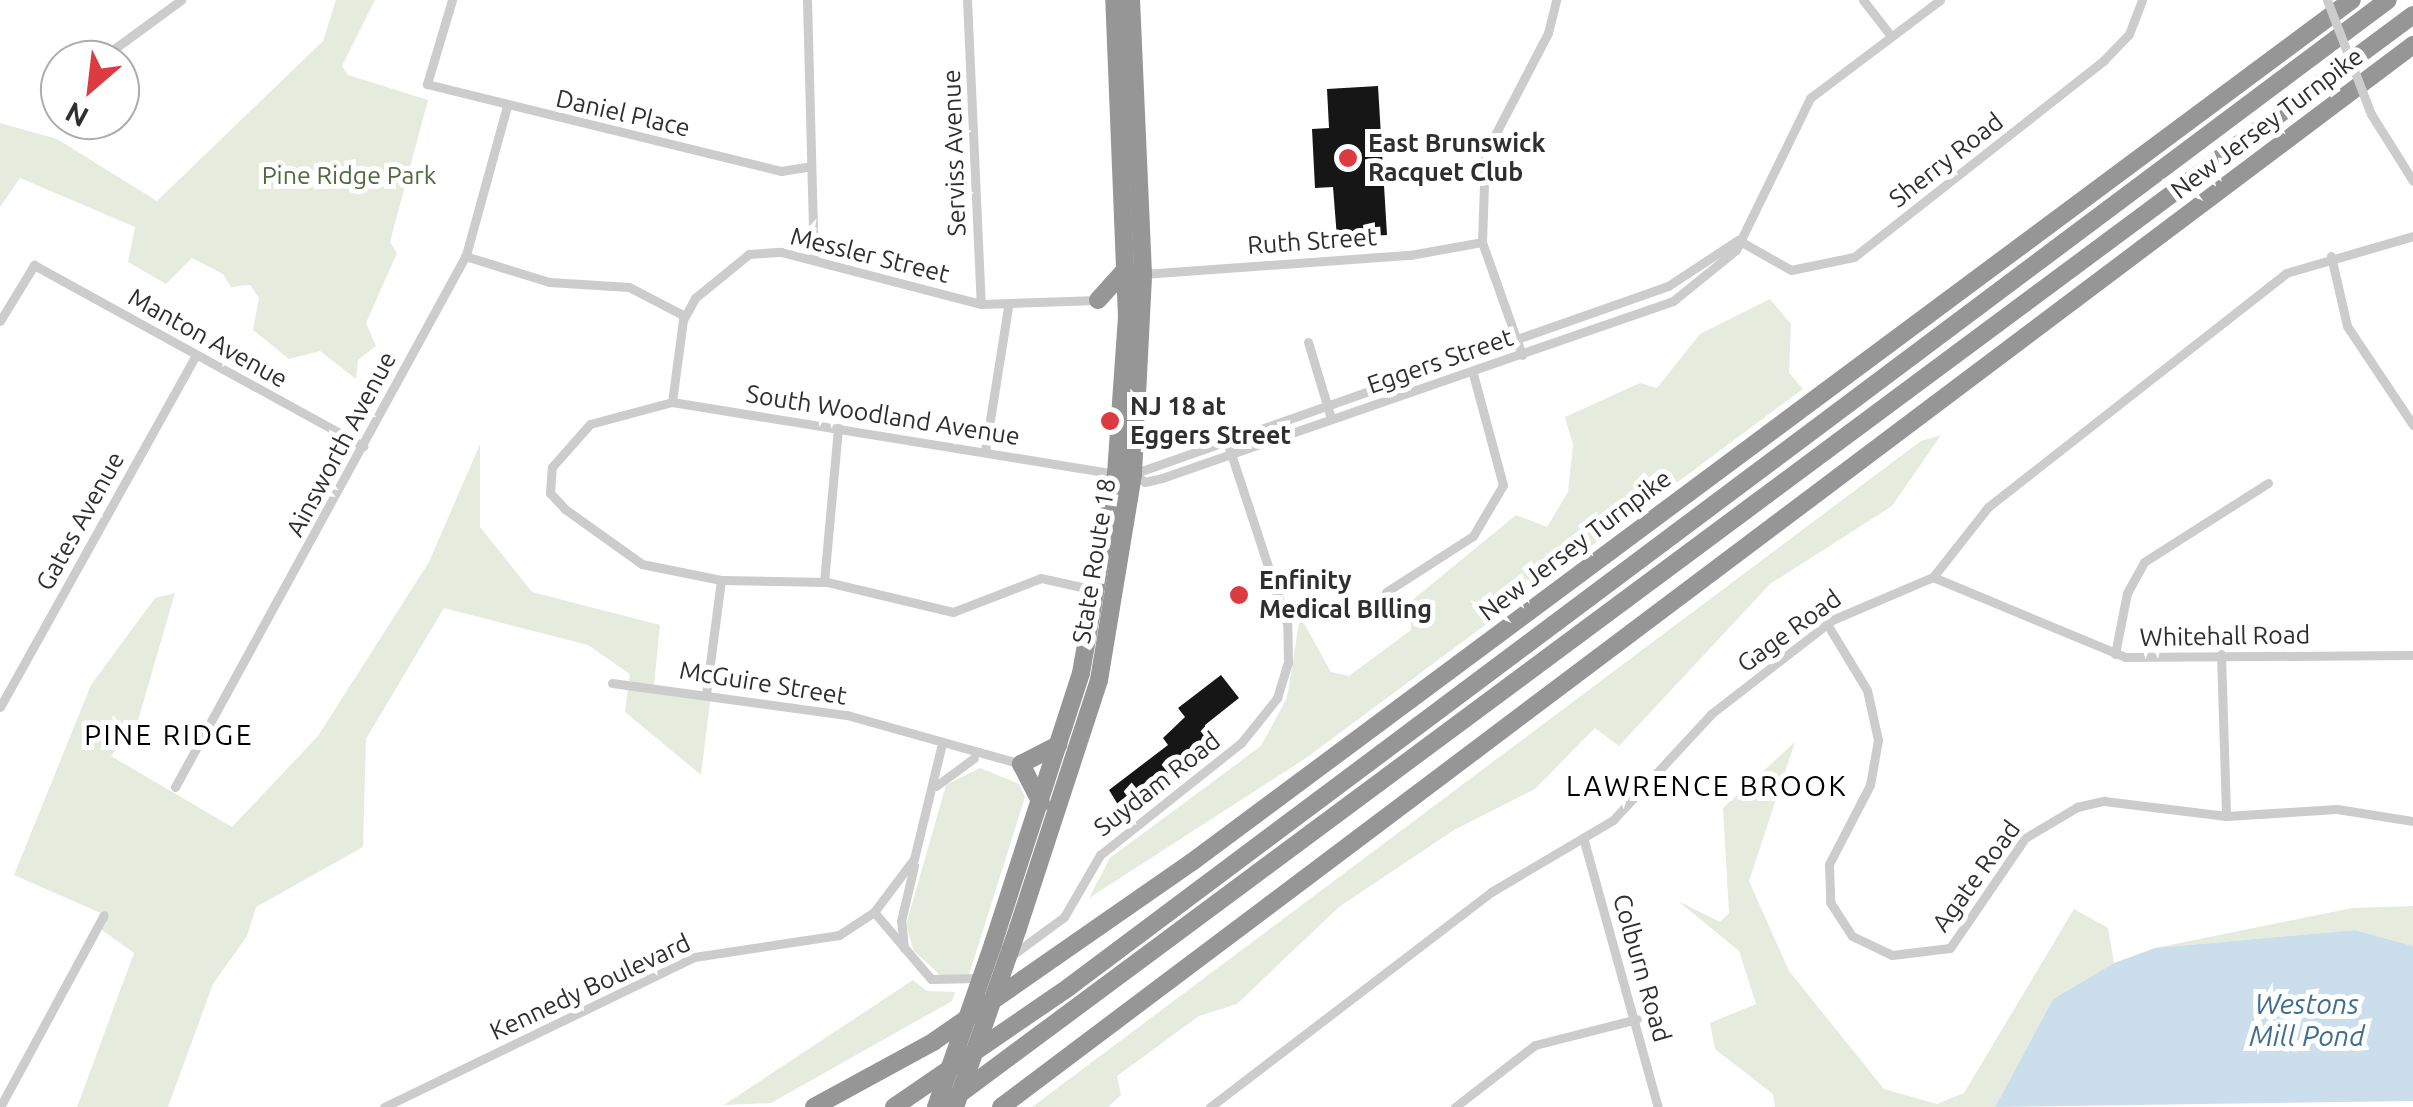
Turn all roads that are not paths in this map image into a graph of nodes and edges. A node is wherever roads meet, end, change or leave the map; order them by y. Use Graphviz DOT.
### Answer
graph roads {
  1 [pos="182,0"];
  2 [pos="452,0"];
  3 [pos="807,0"];
  4 [pos="968,0"];
  5 [pos="1114,0"];
  6 [pos="1131,0"];
  7 [pos="1556,0"];
  8 [pos="1863,0"];
  9 [pos="1940,0"];
  10 [pos="2142,0"];
  11 [pos="2326,0"];
  12 [pos="2352,0"];
  13 [pos="2388,0"];
  14 [pos="2413,15"];
  15 [pos="1892,36"];
  16 [pos="127,40"];
  17 [pos="2413,44"];
  18 [pos="507,106"];
  19 [pos="811,166"];
  20 [pos="2410,175"];
  21 [pos="2413,236"];
  22 [pos="1738,240"];
  23 [pos="1482,242"];
  24 [pos="465,256"];
  25 [pos="2331,256"];
  26 [pos="814,260"];
  27 [pos="1134,272"];
  28 [pos="1098,300"];
  29 [pos="1619,302"];
  30 [pos="980,304"];
  31 [pos="1008,307"];
  32 [pos="685,316"];
  33 [pos="1127,316"];
  34 [pos="1624,320"];
  35 [pos="0,322"];
  36 [pos="1516,337"];
  37 [pos="1308,342"];
  38 [pos="1522,354"];
  39 [pos="196,355"];
  40 [pos="1473,374"];
  41 [pos="1327,401"];
  42 [pos="672,402"];
  43 [pos="1332,418"];
  44 [pos="2413,426"];
  45 [pos="838,428"];
  46 [pos="1226,438"];
  47 [pos="363,446"];
  48 [pos="985,451"];
  49 [pos="1231,454"];
  50 [pos="1125,474"];
  51 [pos="2268,482"];
  52 [pos="1933,577"];
  53 [pos="721,580"];
  54 [pos="824,582"];
  55 [pos="1098,590"];
  56 [pos="1386,592"];
  57 [pos="1826,624"];
  58 [pos="2115,654"];
  59 [pos="2221,654"];
  60 [pos="2413,656"];
  61 [pos="612,683"];
  62 [pos="706,694"];
  63 [pos="0,707"];
  64 [pos="1059,744"];
  65 [pos="942,746"];
  66 [pos="985,757"];
  67 [pos="1021,764"];
  68 [pos="175,787"];
  69 [pos="931,792"];
  70 [pos="1042,804"];
  71 [pos="2226,816"];
  72 [pos="2413,821"];
  73 [pos="923,833"];
  74 [pos="1584,841"];
  75 [pos="874,912"];
  76 [pos="104,914"];
  77 [pos="906,956"];
  78 [pos="1637,1019"];
  79 [pos="0,1107"];
  80 [pos="384,1107"];
  81 [pos="814,1107"];
  82 [pos="894,1107"];
  83 [pos="939,1107"];
  84 [pos="955,1107"];
  85 [pos="1000,1107"];
  86 [pos="1210,1107"];
  87 [pos="1455,1107"];
  88 [pos="1658,1107"];
  1 -- 16 [label="street"];
  2 -- 18 [label="street, Daniel Place"];
  3 -- 19 [label="street"];
  4 -- 30 [label="street, Serviss Avenue"];
  5 -- 27 [label="highway, State Route 18"];
  6 -- 27 [label="highway, State Route 18"];
  7 -- 23 [label="street"];
  8 -- 15 [label="street"];
  9 -- 15 [label="street, Eggers Street"];
  10 -- 22 [label="street, Sherry Road"];
  11 -- 20 [label="street, bridge"];
  12 -- 81 [label="highway, New Jersey Turnpike"];
  13 -- 82 [label="highway, New Jersey Turnpike"];
  14 -- 83 [label="highway, New Jersey Turnpike"];
  15 -- 22 [label="street, Eggers Street"];
  17 -- 85 [label="highway, New Jersey Turnpike"];
  18 -- 19 [label="street, Daniel Place"];
  18 -- 24 [label="street, Ainsworth Avenue"];
  19 -- 26 [label="street"];
  21 -- 25 [label="street"];
  22 -- 29 [label="street, Eggers Street"];
  22 -- 34 [label="street, Eggers Street"];
  23 -- 27 [label="street, Ruth Street"];
  23 -- 36 [label="street"];
  24 -- 32 [label="street"];
  24 -- 47 [label="street, Ainsworth Avenue"];
  25 -- 44 [label="street"];
  25 -- 52 [label="street"];
  26 -- 30 [label="street, Messler Street"];
  26 -- 32 [label="street, Messler Street"];
  27 -- 28 [label="highway"];
  27 -- 33 [label="highway, State Route 18"];
  27 -- 50 [label="highway, State Route 18"];
  28 -- 31 [label="street, Messler Street"];
  28 -- 33 [label="highway"];
  29 -- 34 [label="street"];
  29 -- 36 [label="street, Eggers Street"];
  30 -- 31 [label="street, Messler Street"];
  31 -- 48 [label="street"];
  32 -- 42 [label="street"];
  33 -- 50 [label="highway, State Route 18"];
  34 -- 38 [label="street, Eggers Street"];
  35 -- 39 [label="street, Manton Avenue"];
  36 -- 38 [label="street"];
  36 -- 41 [label="street, Eggers Street"];
  37 -- 41 [label="street"];
  38 -- 40 [label="street, Eggers Street"];
  39 -- 47 [label="street, Manton Avenue"];
  39 -- 63 [label="street, Gates Avenue"];
  40 -- 43 [label="street, Eggers Street"];
  40 -- 56 [label="street"];
  41 -- 43 [label="street"];
  41 -- 46 [label="street, Eggers Street"];
  42 -- 45 [label="street, South Woodland Avenue"];
  42 -- 53 [label="street, South Woodland Avenue"];
  43 -- 49 [label="street, Eggers Street"];
  45 -- 48 [label="street, South Woodland Avenue"];
  45 -- 54 [label="street"];
  46 -- 49 [label="street, Suydam Road"];
  46 -- 50 [label="street, Eggers Street"];
  47 -- 68 [label="street, Ainsworth Avenue"];
  48 -- 50 [label="street, South Woodland Avenue"];
  49 -- 50 [label="street, Eggers Street"];
  49 -- 77 [label="street, Suydam Road"];
  50 -- 55 [label="highway, State Route 18"];
  50 -- 84 [label="highway, State Route 18, bridge"];
  51 -- 58 [label="street"];
  52 -- 57 [label="street, Gage Road"];
  52 -- 58 [label="street, Whitehall Road"];
  53 -- 54 [label="street"];
  53 -- 62 [label="street"];
  54 -- 55 [label="street"];
  55 -- 64 [label="highway, State Route 18"];
  57 -- 71 [label="street, Agate Road"];
  57 -- 74 [label="street, Gage Road"];
  58 -- 59 [label="street, Whitehall Road"];
  59 -- 60 [label="street, Whitehall Road"];
  59 -- 71 [label="street"];
  61 -- 62 [label="street, McGuire Street"];
  62 -- 65 [label="street, McGuire Street"];
  64 -- 67 [label="highway"];
  64 -- 70 [label="highway, State Route 18"];
  65 -- 66 [label="street, McGuire Street"];
  65 -- 69 [label="street, Kennedy Boulevard"];
  66 -- 67 [label="street, McGuire Street"];
  66 -- 69 [label="street"];
  67 -- 70 [label="highway"];
  69 -- 73 [label="street, Kennedy Boulevard"];
  70 -- 83 [label="highway, State Route 18, bridge"];
  71 -- 72 [label="street, Agate Road"];
  73 -- 75 [label="street, Kennedy Boulevard"];
  73 -- 77 [label="street"];
  74 -- 78 [label="street, Colburn Road"];
  74 -- 86 [label="street, Gage Road"];
  75 -- 77 [label="street, Suydam Road"];
  75 -- 80 [label="street, Kennedy Boulevard"];
  76 -- 79 [label="street"];
  78 -- 87 [label="street"];
  78 -- 88 [label="street, Colburn Road"];
}
